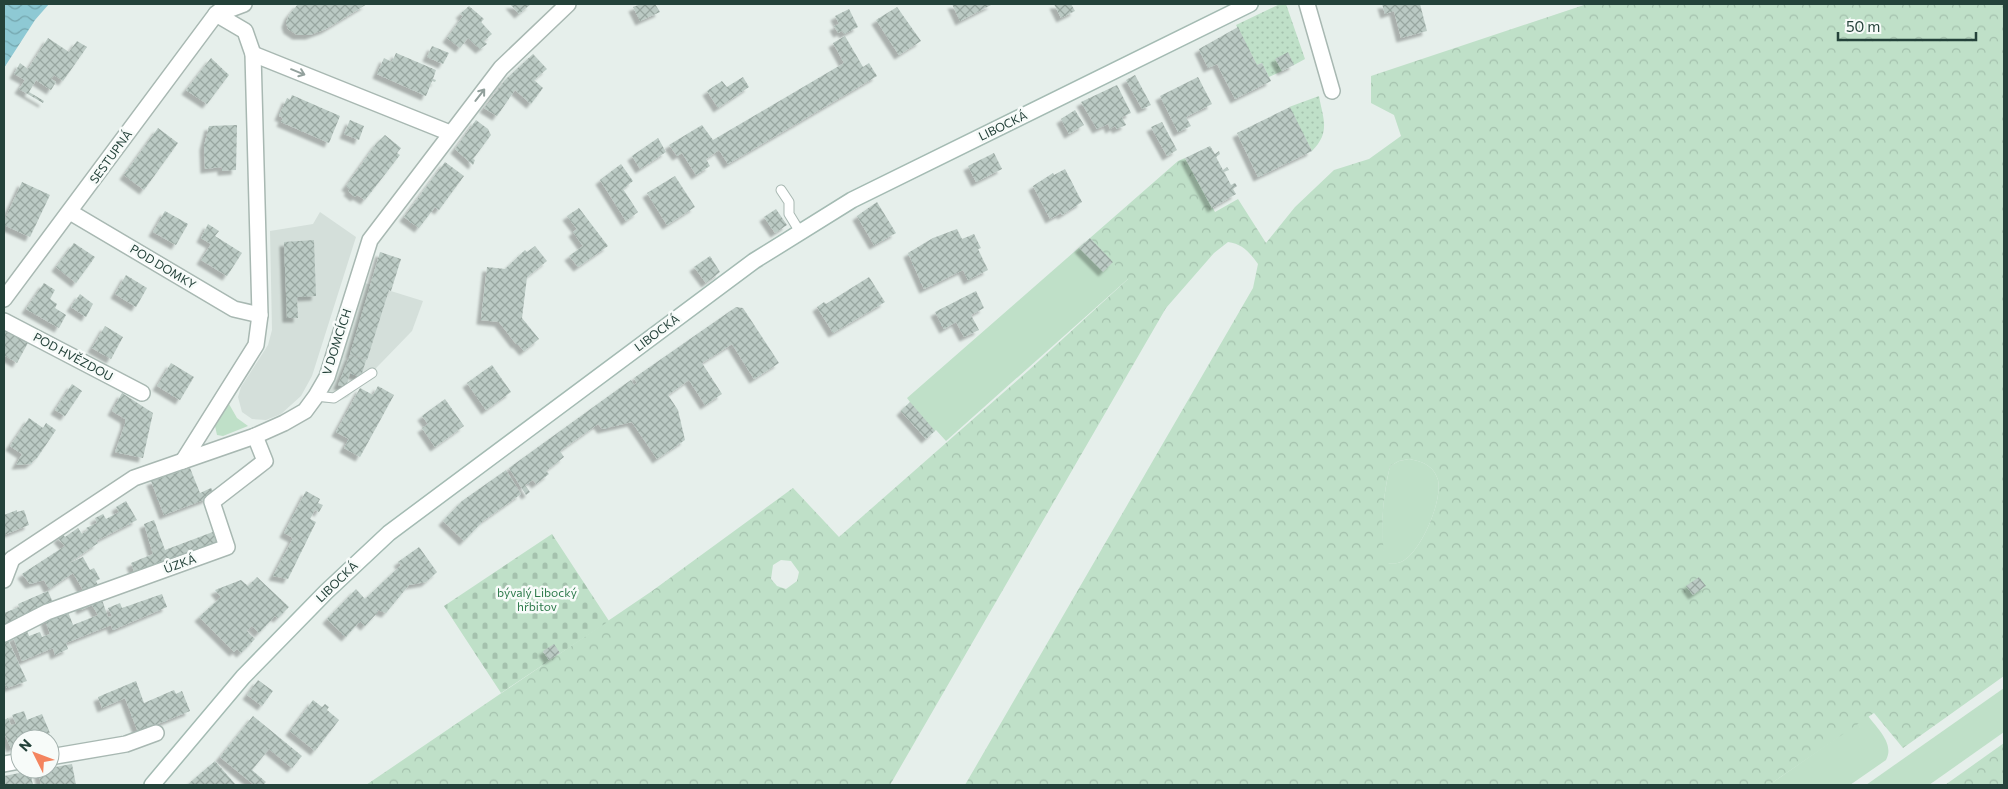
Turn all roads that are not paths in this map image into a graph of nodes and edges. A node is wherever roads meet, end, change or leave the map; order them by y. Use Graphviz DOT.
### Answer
graph roads {
  1 [pos="228,4"];
  2 [pos="244,4"];
  3 [pos="568,4"];
  4 [pos="1250,4"];
  5 [pos="1307,4"];
  6 [pos="216,14"];
  7 [pos="253,54"];
  8 [pos="1332,91"];
  9 [pos="450,133"];
  10 [pos="781,190"];
  11 [pos="70,212"];
  12 [pos="800,232"];
  13 [pos="4,299"];
  14 [pos="260,315"];
  15 [pos="4,321"];
  16 [pos="372,373"];
  17 [pos="142,393"];
  18 [pos="316,396"];
  19 [pos="255,436"];
  20 [pos="184,461"];
  21 [pos="8,557"];
  22 [pos="4,580"];
  23 [pos="4,634"];
  24 [pos="156,733"];
  25 [pos="60,755"];
  26 [pos="152,785"];
  1 -- 6 [label="street, SESTUPNÁ"];
  2 -- 6 [label="street"];
  9 -- 3 [label="street, V DOMCÍCH, one-way"];
  4 -- 12 [label="street, LIBOCKÁ"];
  5 -- 8 [label="street"];
  6 -- 7 [label="street"];
  6 -- 11 [label="street, SESTUPNÁ"];
  7 -- 9 [label="street, one-way"];
  7 -- 14 [label="street"];
  9 -- 18 [label="street, V DOMCÍCH"];
  10 -- 12 [label="lane"];
  11 -- 13 [label="street, SESTUPNÁ"];
  11 -- 14 [label="street, POD DOMKY"];
  12 -- 26 [label="street, LIBOCKÁ"];
  14 -- 20 [label="street"];
  15 -- 17 [label="street, POD HVĚZDOU"];
  16 -- 18 [label="lane"];
  18 -- 19 [label="street, V DOMCÍCH"];
  19 -- 20 [label="street, V DOMCÍCH"];
  19 -- 23 [label="street, ÚZKÁ"];
  20 -- 21 [label="street, V DOMCÍCH"];
  21 -- 22 [label="street"];
  24 -- 25 [label="street"];
}
